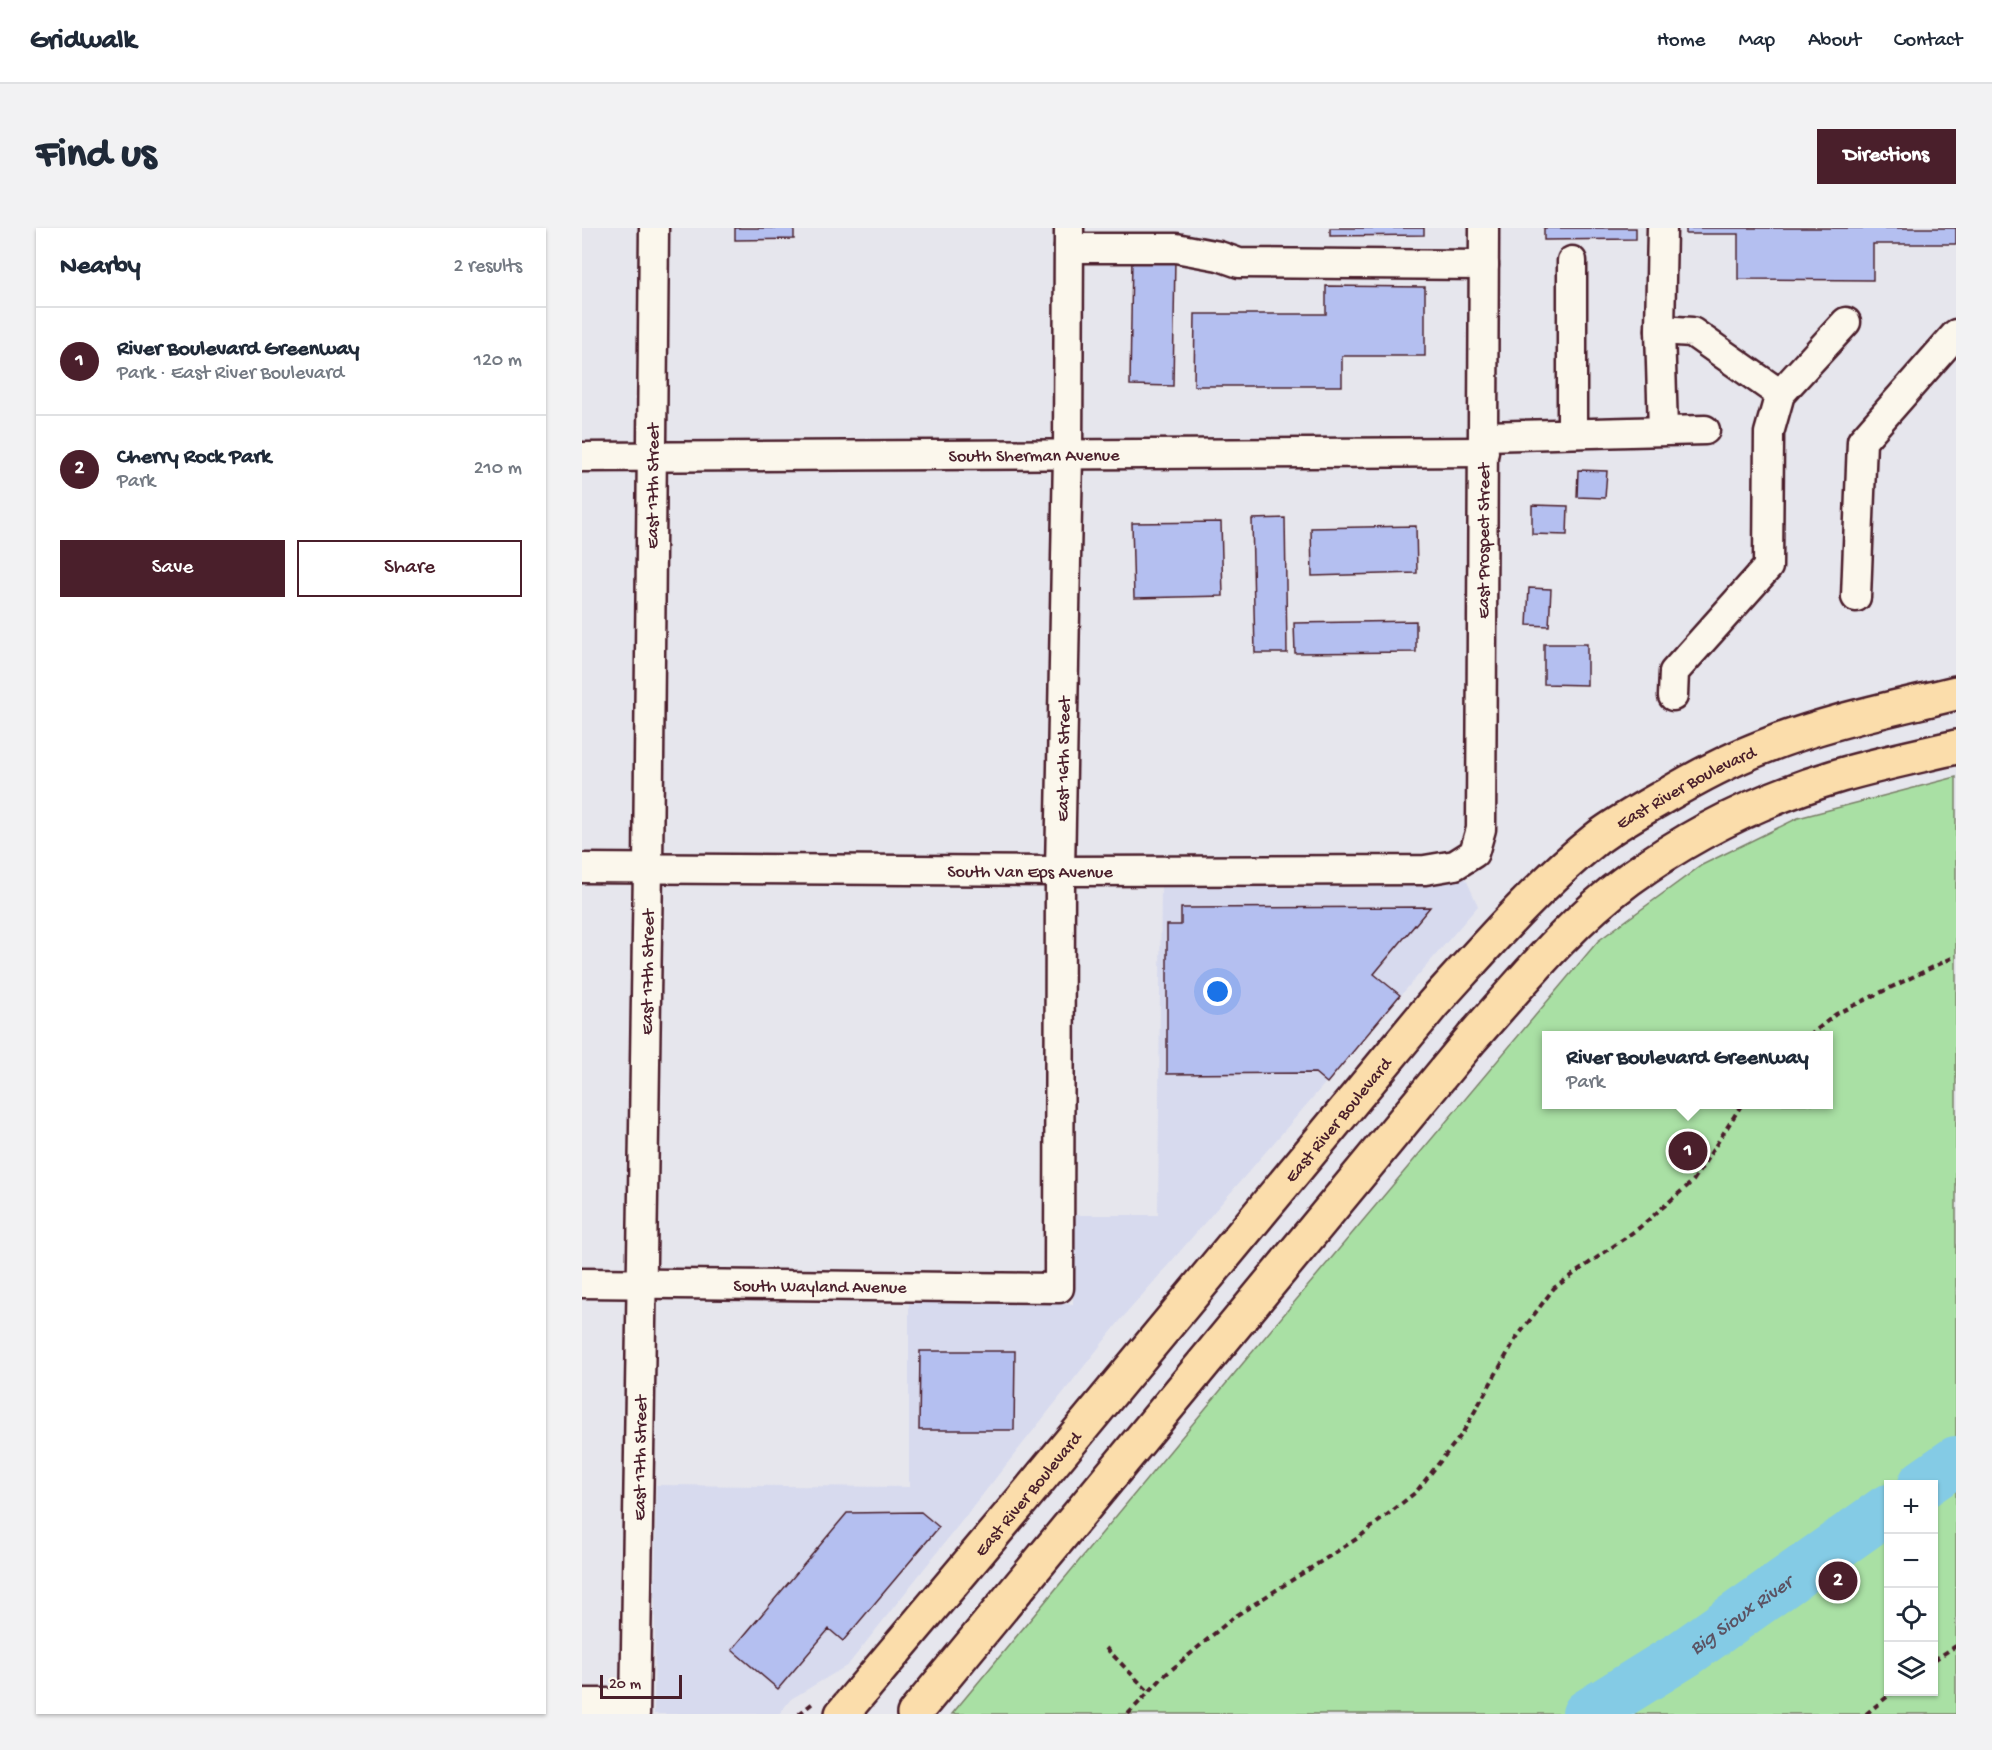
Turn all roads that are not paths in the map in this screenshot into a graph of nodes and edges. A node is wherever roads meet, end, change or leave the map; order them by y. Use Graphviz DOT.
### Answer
graph roads {
  1 [pos="654,228"];
  2 [pos="1484,228"];
  3 [pos="1662,228"];
  4 [pos="1069,238"];
  5 [pos="1572,261"];
  6 [pos="1484,265"];
  7 [pos="1846,322"];
  8 [pos="1660,330"];
  9 [pos="1956,334"];
  10 [pos="1780,394"];
  11 [pos="1663,430"];
  12 [pos="1705,430"];
  13 [pos="1572,433"];
  14 [pos="1484,444"];
  15 [pos="1068,455"];
  16 [pos="582,456"];
  17 [pos="653,457"];
  18 [pos="1856,597"];
  19 [pos="1956,693"];
  20 [pos="1673,696"];
  21 [pos="1956,747"];
  22 [pos="1474,853"];
  23 [pos="582,868"];
  24 [pos="648,868"];
  25 [pos="1060,871"];
  26 [pos="582,1284"];
  27 [pos="640,1284"];
  28 [pos="1059,1288"];
  29 [pos="582,1703"];
  30 [pos="634,1709"];
  31 [pos="842,1714"];
  32 [pos="914,1714"];
  1 -- 17 [label="street, East 17th Street"];
  2 -- 6 [label="street, East Prospect Street"];
  3 -- 8 [label="street"];
  4 -- 6 [label="street"];
  4 -- 15 [label="street, East 16th Street"];
  5 -- 13 [label="street"];
  6 -- 14 [label="street, East Prospect Street"];
  7 -- 10 [label="street"];
  8 -- 10 [label="street"];
  8 -- 11 [label="street"];
  9 -- 18 [label="street"];
  10 -- 20 [label="street"];
  11 -- 12 [label="street, South Sherman Avenue"];
  11 -- 13 [label="street, South Sherman Avenue"];
  13 -- 14 [label="street, South Sherman Avenue"];
  14 -- 15 [label="street, South Sherman Avenue"];
  14 -- 22 [label="street, East Prospect Street"];
  15 -- 17 [label="street, South Sherman Avenue"];
  15 -- 25 [label="street, East 16th Street"];
  16 -- 17 [label="street, South Sherman Avenue"];
  17 -- 24 [label="street, East 17th Street"];
  19 -- 31 [label="main road, East River Boulevard"];
  21 -- 32 [label="main road"];
  22 -- 25 [label="street, South Van Eps Avenue"];
  23 -- 24 [label="street, South Van Eps Avenue"];
  24 -- 25 [label="street, South Van Eps Avenue"];
  24 -- 27 [label="street, East 17th Street"];
  25 -- 28 [label="street, East 16th Street"];
  26 -- 27 [label="street, South Wayland Avenue"];
  27 -- 28 [label="street, South Wayland Avenue"];
  27 -- 30 [label="street, East 17th Street"];
  29 -- 30 [label="street"];
}
